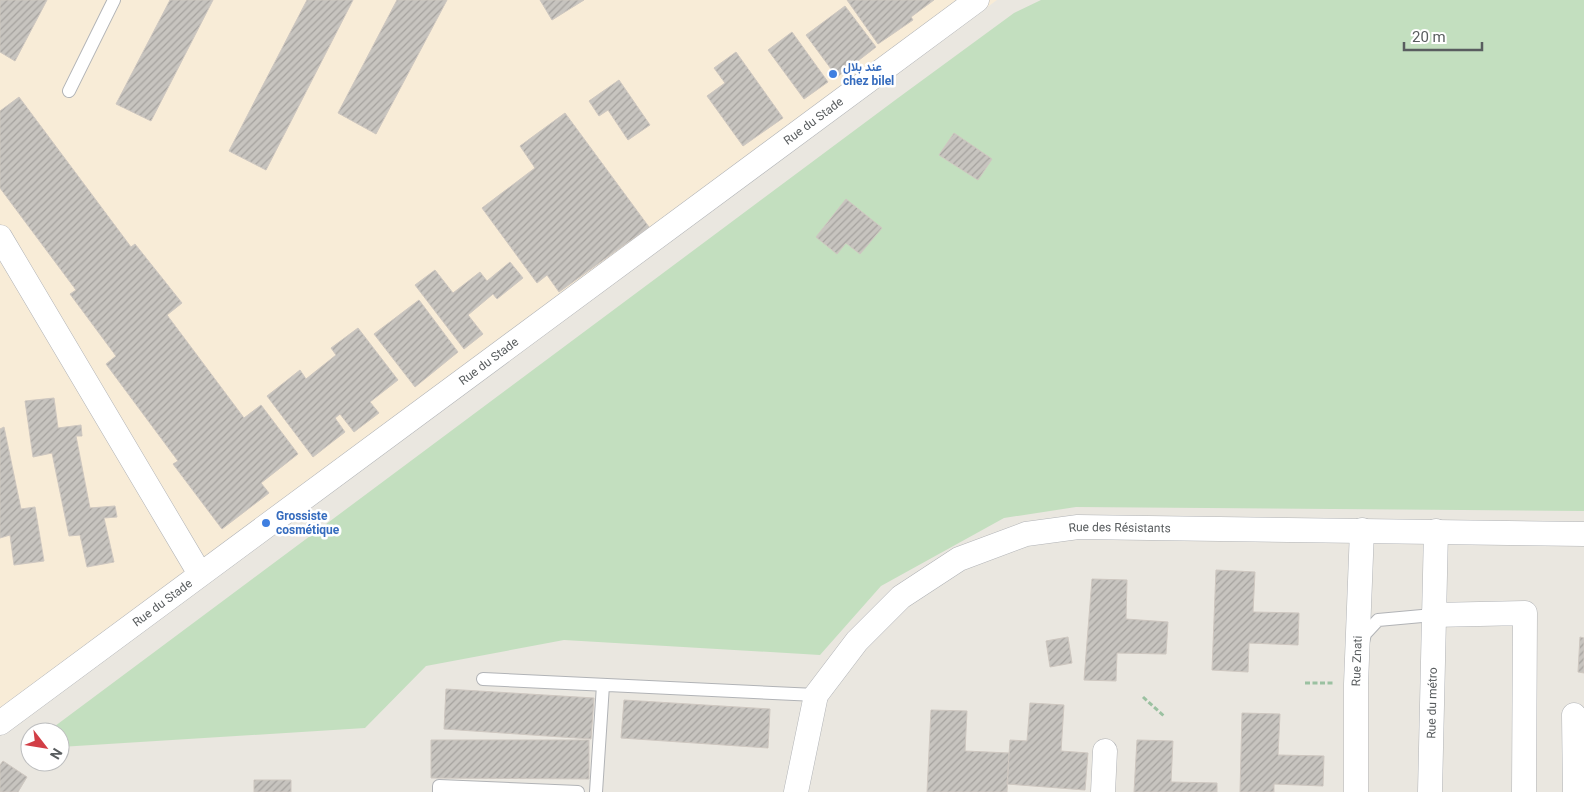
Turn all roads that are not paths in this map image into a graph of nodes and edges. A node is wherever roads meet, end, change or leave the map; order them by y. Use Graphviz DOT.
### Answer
graph roads {
  1 [pos="114,0"];
  2 [pos="977,0"];
  3 [pos="69,91"];
  4 [pos="0,237"];
  5 [pos="1362,530"];
  6 [pos="1436,530"];
  7 [pos="1584,534"];
  8 [pos="200,574"];
  9 [pos="1433,615"];
  10 [pos="1358,665"];
  11 [pos="483,679"];
  12 [pos="603,685"];
  13 [pos="816,695"];
  14 [pos="1574,715"];
  15 [pos="0,723"];
  16 [pos="1105,751"];
  17 [pos="439,792"];
  18 [pos="578,792"];
  19 [pos="596,792"];
  20 [pos="796,792"];
  21 [pos="1103,792"];
  22 [pos="1356,792"];
  23 [pos="1430,792"];
  24 [pos="1524,792"];
  25 [pos="1575,792"];
  1 -- 3 [label="lane"];
  2 -- 8 [label="street, Rue du Stade"];
  4 -- 8 [label="street"];
  5 -- 6 [label="street, Rue des Résistants"];
  5 -- 10 [label="street, Rue Znati"];
  5 -- 13 [label="street, Rue des Résistants"];
  6 -- 7 [label="street, Rue des Résistants"];
  6 -- 9 [label="street, Rue du métro"];
  8 -- 15 [label="street, Rue du Stade"];
  9 -- 10 [label="lane"];
  9 -- 23 [label="street, Rue du métro"];
  9 -- 24 [label="street"];
  10 -- 22 [label="street, Rue Znati"];
  11 -- 12 [label="lane"];
  12 -- 13 [label="lane"];
  12 -- 19 [label="lane"];
  13 -- 20 [label="street, Rue des Résistants"];
  14 -- 25 [label="street"];
  16 -- 21 [label="street"];
  17 -- 18 [label="lane"];
}
